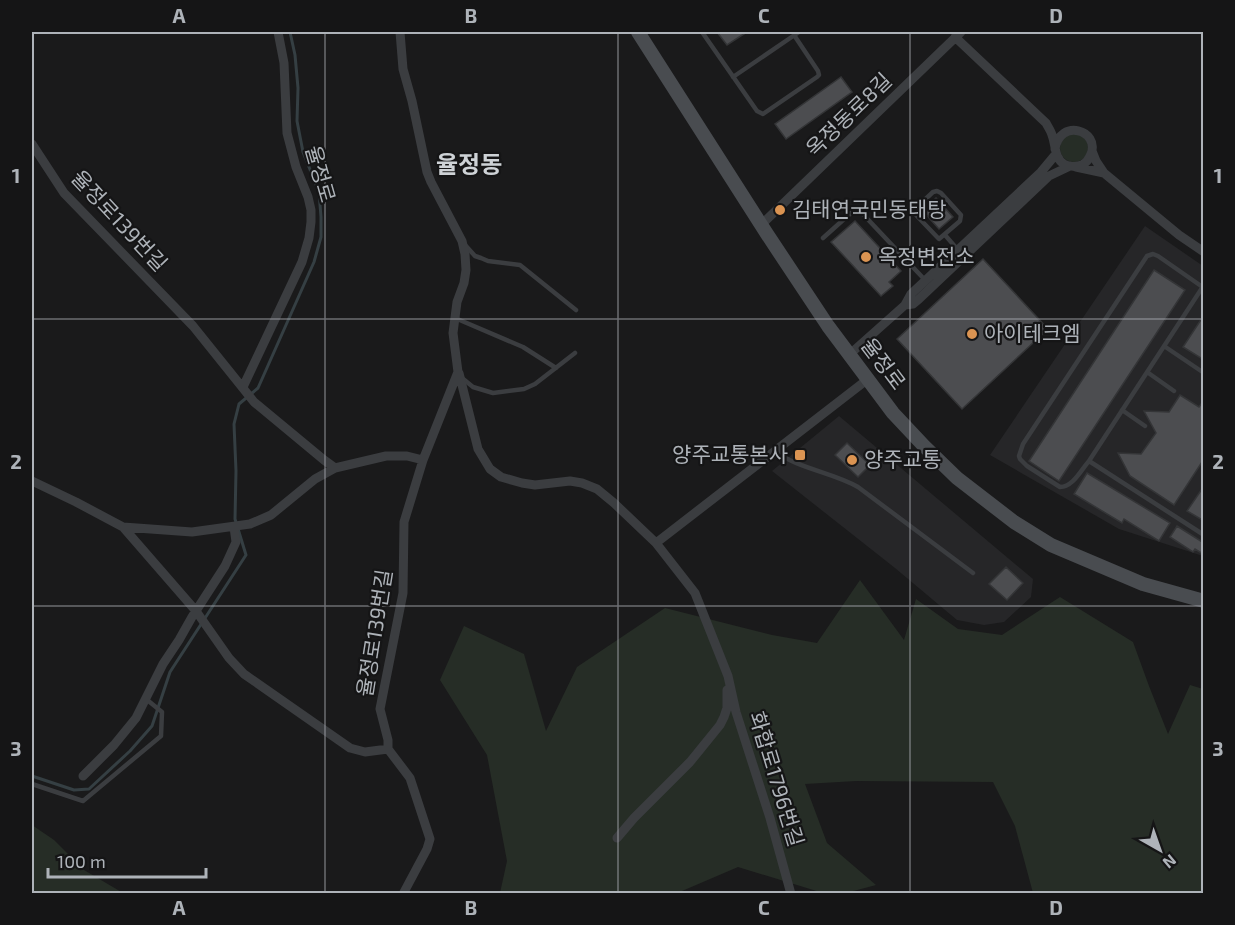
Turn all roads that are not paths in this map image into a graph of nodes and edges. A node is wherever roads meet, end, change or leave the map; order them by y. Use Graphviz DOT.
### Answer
graph roads {
  1 [pos="278,32"];
  2 [pos="400,32"];
  3 [pos="638,32"];
  4 [pos="702,32"];
  5 [pos="796,33"];
  6 [pos="956,33"];
  7 [pos="733,77"];
  8 [pos="1046,123"];
  9 [pos="1068,130"];
  10 [pos="32,144"];
  11 [pos="1056,151"];
  12 [pos="1092,151"];
  13 [pos="1073,166"];
  14 [pos="1104,173"];
  15 [pos="761,225"];
  16 [pos="945,235"];
  17 [pos="823,238"];
  18 [pos="462,241"];
  19 [pos="958,250"];
  20 [pos="1203,252"];
  21 [pos="925,280"];
  22 [pos="1203,288"];
  23 [pos="904,305"];
  24 [pos="576,310"];
  25 [pos="455,318"];
  26 [pos="1164,346"];
  27 [pos="575,353"];
  28 [pos="850,354"];
  29 [pos="556,368"];
  30 [pos="459,372"];
  31 [pos="1147,372"];
  32 [pos="1203,373"];
  33 [pos="868,379"];
  34 [pos="244,388"];
  35 [pos="1174,391"];
  36 [pos="1122,410"];
  37 [pos="1145,426"];
  38 [pos="776,452"];
  39 [pos="423,460"];
  40 [pos="1089,461"];
  41 [pos="335,468"];
  42 [pos="32,481"];
  43 [pos="123,527"];
  44 [pos="234,527"];
  45 [pos="1203,535"];
  46 [pos="656,543"];
  47 [pos="972,573"];
  48 [pos="1203,601"];
  49 [pos="196,612"];
  50 [pos="728,676"];
  51 [pos="147,699"];
  52 [pos="388,749"];
  53 [pos="83,776"];
  54 [pos="32,784"];
  55 [pos="617,838"];
  56 [pos="403,894"];
  57 [pos="791,894"];
  1 -- 34 [label="street, 율정로"];
  2 -- 18 [label="street, 율정로139번길"];
  3 -- 15 [label="main road, 율정로"];
  4 -- 7 [label="lane"];
  5 -- 7 [label="lane"];
  5 -- 7 [label="lane"];
  6 -- 8 [label="street"];
  6 -- 15 [label="street, 옥정동로8길"];
  8 -- 9 [label="street"];
  8 -- 11 [label="street"];
  9 -- 11 [label="street"];
  9 -- 12 [label="street"];
  10 -- 34 [label="street, 율정로139번길"];
  11 -- 13 [label="street"];
  11 -- 19 [label="street"];
  12 -- 13 [label="street"];
  12 -- 14 [label="street"];
  13 -- 14 [label="street"];
  13 -- 23 [label="street"];
  14 -- 20 [label="street"];
  15 -- 28 [label="main road, 율정로"];
  16 -- 16 [label="lane"];
  16 -- 19 [label="lane"];
  17 -- 21 [label="lane"];
  18 -- 24 [label="lane, 율정로139번길"];
  18 -- 25 [label="street, 율정로139번길"];
  19 -- 21 [label="street"];
  21 -- 23 [label="street"];
  22 -- 26 [label="lane"];
  22 -- 40 [label="lane"];
  23 -- 28 [label="street"];
  25 -- 29 [label="lane"];
  25 -- 30 [label="street, 율정로139번길"];
  26 -- 31 [label="lane"];
  26 -- 32 [label="lane"];
  27 -- 29 [label="lane"];
  28 -- 33 [label="main road, 율정로"];
  29 -- 30 [label="lane"];
  30 -- 39 [label="street, 율정로139번길"];
  30 -- 46 [label="street, 화합로1796번길"];
  31 -- 35 [label="lane"];
  31 -- 36 [label="lane"];
  33 -- 38 [label="street"];
  33 -- 48 [label="main road, 율정로"];
  34 -- 41 [label="street, 율정로139번길"];
  36 -- 37 [label="lane"];
  36 -- 40 [label="lane"];
  38 -- 46 [label="street"];
  38 -- 47 [label="lane"];
  39 -- 41 [label="street"];
  39 -- 52 [label="street, 율정로139번길"];
  40 -- 45 [label="lane"];
  41 -- 44 [label="street"];
  42 -- 43 [label="street"];
  43 -- 44 [label="street"];
  43 -- 49 [label="street"];
  44 -- 49 [label="street"];
  46 -- 50 [label="street, 화합로1796번길"];
  49 -- 51 [label="street"];
  49 -- 52 [label="street"];
  50 -- 55 [label="street, 화합로1796번길"];
  50 -- 57 [label="street, 화합로1796번길"];
  51 -- 53 [label="street"];
  51 -- 54 [label="lane"];
  52 -- 56 [label="street, 율정로139번길"];
}
